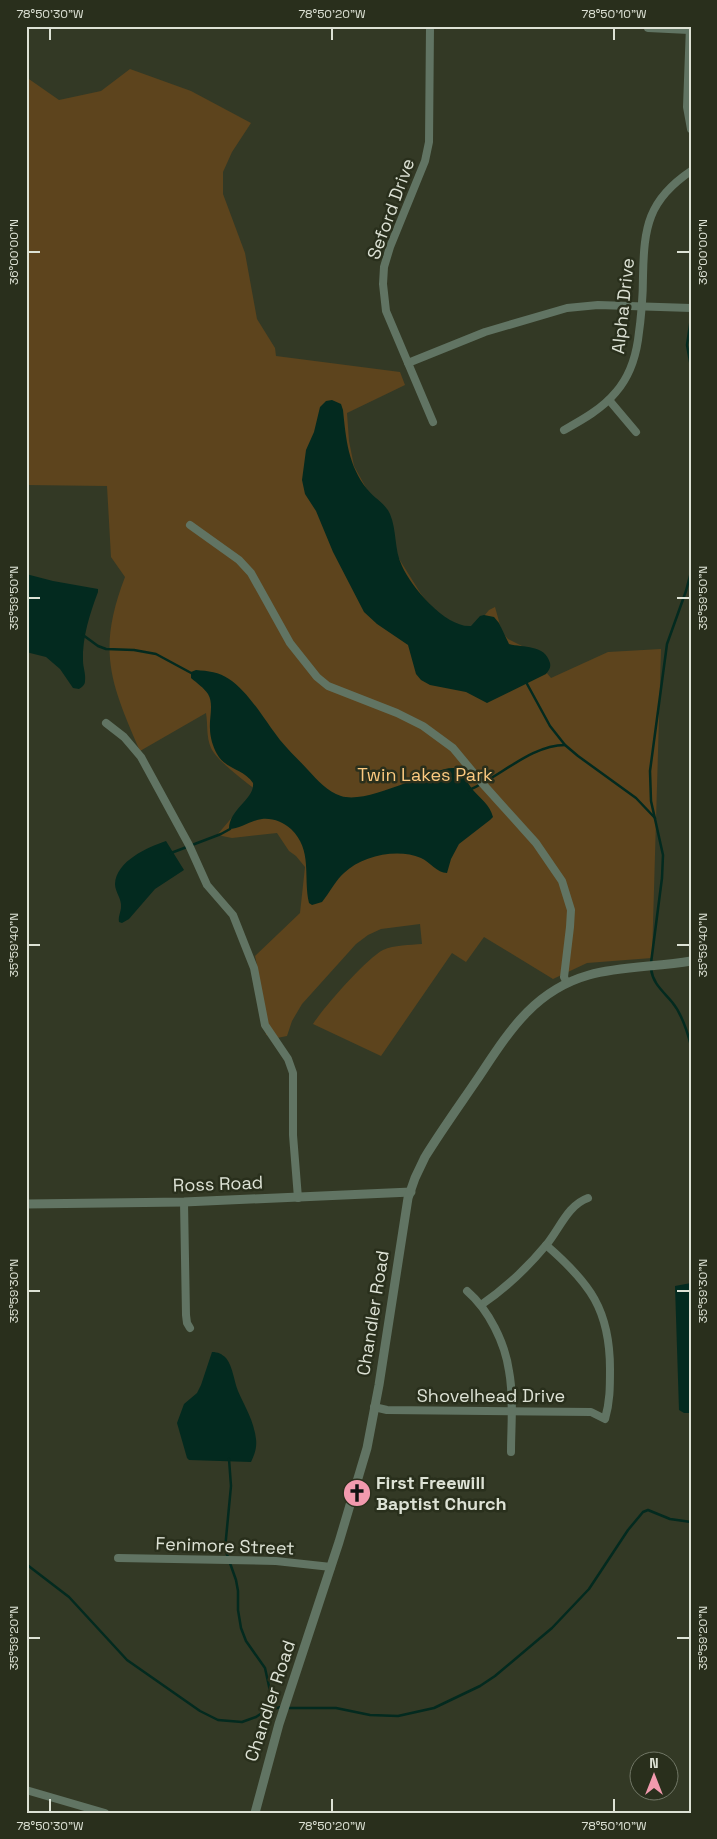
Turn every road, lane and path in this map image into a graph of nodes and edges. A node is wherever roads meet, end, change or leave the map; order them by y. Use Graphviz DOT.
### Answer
graph roads {
  1 [pos="430,26"];
  2 [pos="648,28"];
  3 [pos="689,28"];
  4 [pos="691,130"];
  5 [pos="691,171"];
  6 [pos="642,305"];
  7 [pos="691,308"];
  8 [pos="408,364"];
  9 [pos="608,400"];
  10 [pos="433,422"];
  11 [pos="564,430"];
  12 [pos="636,432"];
  13 [pos="190,524"];
  14 [pos="106,723"];
  15 [pos="691,961"];
  16 [pos="567,983"];
  17 [pos="411,1192"];
  18 [pos="298,1198"];
  19 [pos="588,1198"];
  20 [pos="184,1202"];
  21 [pos="26,1204"];
  22 [pos="546,1245"];
  23 [pos="467,1291"];
  24 [pos="481,1304"];
  25 [pos="190,1328"];
  26 [pos="374,1407"];
  27 [pos="511,1411"];
  28 [pos="511,1452"];
  29 [pos="118,1558"];
  30 [pos="331,1567"];
  31 [pos="26,1790"];
  32 [pos="105,1813"];
  33 [pos="255,1813"];
  1 -- 8 [label="street, Seford Drive"];
  2 -- 3 [label="street"];
  3 -- 4 [label="street"];
  5 -- 6 [label="street, Alpha Drive"];
  6 -- 7 [label="street"];
  6 -- 8 [label="street"];
  6 -- 9 [label="street, Alpha Drive"];
  8 -- 10 [label="street, Seford Drive"];
  9 -- 11 [label="street, Alpha Drive"];
  9 -- 12 [label="street"];
  13 -- 16 [label="street"];
  14 -- 18 [label="street"];
  15 -- 16 [label="street, Chandler Road"];
  16 -- 17 [label="street, Chandler Road"];
  17 -- 18 [label="street, Ross Road"];
  17 -- 26 [label="street, Chandler Road"];
  18 -- 20 [label="street, Ross Road"];
  19 -- 22 [label="street"];
  20 -- 21 [label="street, Ross Road"];
  20 -- 25 [label="street"];
  22 -- 24 [label="street"];
  22 -- 27 [label="street, Shovelhead Drive"];
  23 -- 24 [label="street"];
  24 -- 27 [label="street"];
  26 -- 27 [label="street, Shovelhead Drive"];
  26 -- 30 [label="street, Chandler Road"];
  27 -- 28 [label="street"];
  29 -- 30 [label="street, Fenimore Street"];
  30 -- 33 [label="street, Chandler Road"];
  31 -- 32 [label="street"];
}
